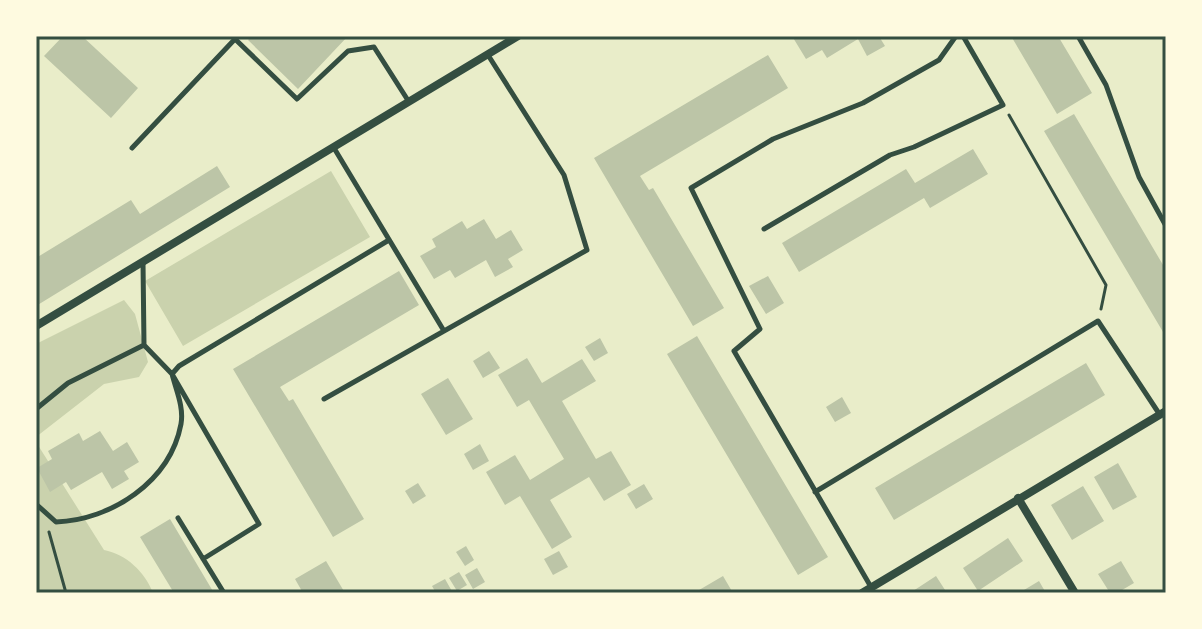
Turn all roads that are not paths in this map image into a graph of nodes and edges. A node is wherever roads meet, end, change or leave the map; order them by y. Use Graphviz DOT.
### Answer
graph roads {
  1 [pos="518,36"];
  2 [pos="956,36"];
  3 [pos="963,36"];
  4 [pos="1078,36"];
  5 [pos="235,37"];
  6 [pos="487,54"];
  7 [pos="409,102"];
  8 [pos="333,147"];
  9 [pos="132,148"];
  10 [pos="1166,226"];
  11 [pos="764,229"];
  12 [pos="389,240"];
  13 [pos="143,261"];
  14 [pos="36,326"];
  15 [pos="444,331"];
  16 [pos="144,345"];
  17 [pos="172,374"];
  18 [pos="324,399"];
  19 [pos="36,409"];
  20 [pos="1163,413"];
  21 [pos="815,492"];
  22 [pos="1018,498"];
  23 [pos="36,504"];
  24 [pos="178,518"];
  25 [pos="203,559"];
  26 [pos="871,587"];
  27 [pos="224,593"];
  28 [pos="862,593"];
  29 [pos="1075,593"];
  1 -- 6 [label="street"];
  2 -- 21 [label="lane"];
  3 -- 11 [label="lane"];
  4 -- 10 [label="lane"];
  5 -- 7 [label="lane"];
  5 -- 9 [label="lane"];
  6 -- 7 [label="street"];
  6 -- 15 [label="lane"];
  7 -- 8 [label="street"];
  8 -- 12 [label="lane"];
  8 -- 13 [label="street"];
  12 -- 15 [label="lane"];
  12 -- 17 [label="lane"];
  13 -- 14 [label="street"];
  13 -- 16 [label="lane"];
  15 -- 18 [label="lane"];
  16 -- 17 [label="lane"];
  16 -- 19 [label="lane"];
  17 -- 23 [label="lane"];
  17 -- 25 [label="lane"];
  20 -- 21 [label="lane"];
  20 -- 22 [label="street"];
  21 -- 26 [label="lane"];
  22 -- 26 [label="street"];
  22 -- 29 [label="street"];
  24 -- 25 [label="lane"];
  25 -- 27 [label="lane"];
  26 -- 28 [label="street"];
}
